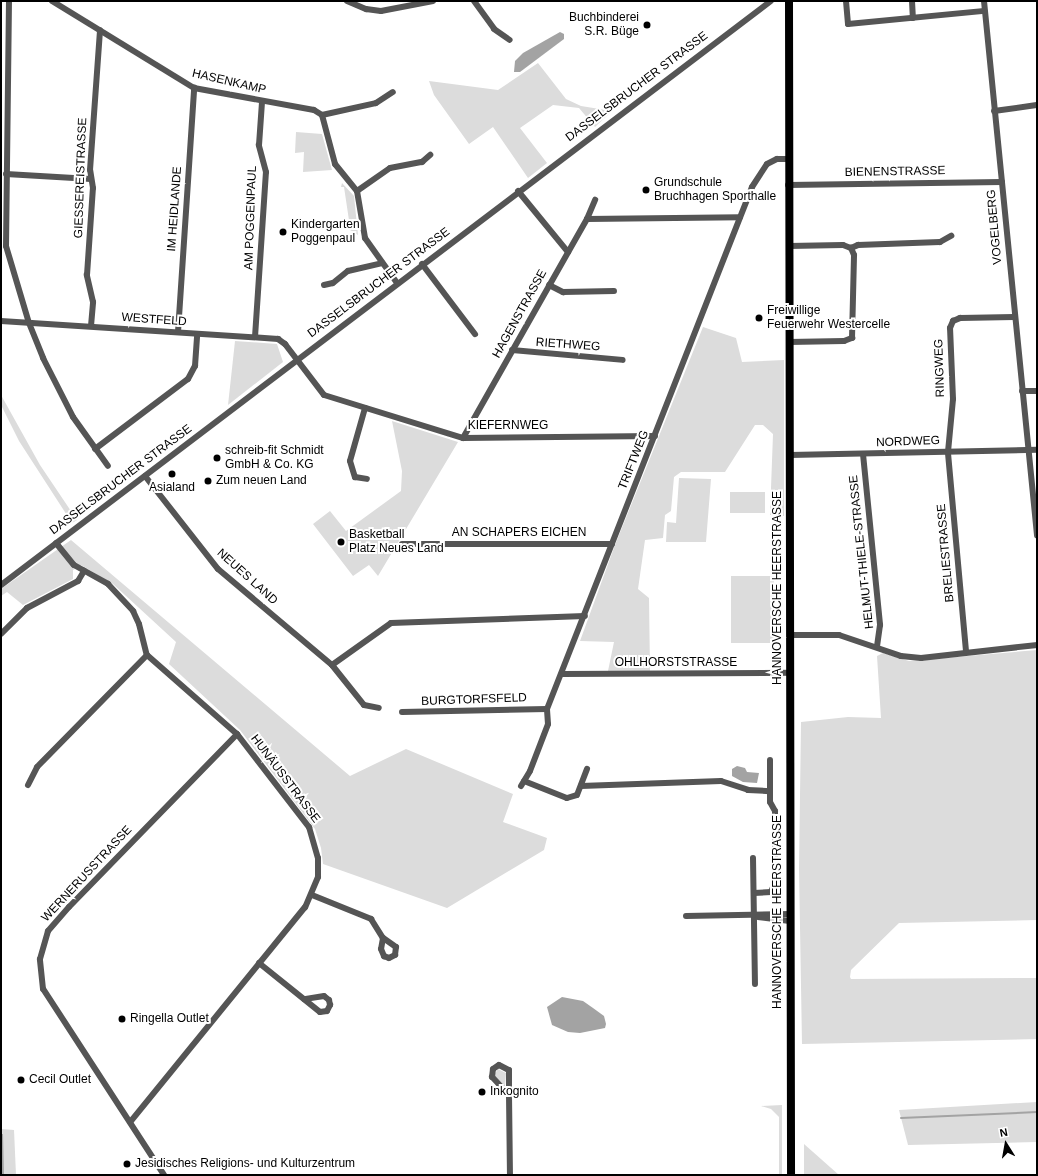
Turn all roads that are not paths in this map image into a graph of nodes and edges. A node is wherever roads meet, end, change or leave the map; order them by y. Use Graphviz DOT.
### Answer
graph roads {
  1 [pos="9,1"];
  2 [pos="52,1"];
  3 [pos="347,1"];
  4 [pos="433,1"];
  5 [pos="474,1"];
  6 [pos="771,1"];
  7 [pos="789,1"];
  8 [pos="846,1"];
  9 [pos="912,1"];
  10 [pos="984,1"];
  11 [pos="984,11"];
  12 [pos="913,18"];
  13 [pos="100,30"];
  14 [pos="510,40"];
  15 [pos="194,88"];
  16 [pos="393,92"];
  17 [pos="262,102"];
  18 [pos="1037,105"];
  19 [pos="994,111"];
  20 [pos="322,115"];
  21 [pos="430,155"];
  22 [pos="788,159"];
  23 [pos="6,174"];
  24 [pos="91,179"];
  25 [pos="1002,182"];
  26 [pos="788,185"];
  27 [pos="357,191"];
  28 [pos="518,192"];
  29 [pos="595,200"];
  30 [pos="740,217"];
  31 [pos="587,219"];
  32 [pos="951,236"];
  33 [pos="789,246"];
  34 [pos="851,248"];
  35 [pos="568,252"];
  36 [pos="382,263"];
  37 [pos="422,264"];
  38 [pos="398,283"];
  39 [pos="550,284"];
  40 [pos="324,285"];
  41 [pos="614,291"];
  42 [pos="1014,317"];
  43 [pos="1,322"];
  44 [pos="29,323"];
  45 [pos="91,326"];
  46 [pos="178,332"];
  47 [pos="197,334"];
  48 [pos="475,334"];
  49 [pos="255,337"];
  50 [pos="790,342"];
  51 [pos="512,350"];
  52 [pos="297,359"];
  53 [pos="623,360"];
  54 [pos="1037,390"];
  55 [pos="1022,391"];
  56 [pos="365,408"];
  57 [pos="655,436"];
  58 [pos="463,438"];
  59 [pos="95,449"];
  60 [pos="1028,450"];
  61 [pos="1037,450"];
  62 [pos="948,452"];
  63 [pos="863,454"];
  64 [pos="790,455"];
  65 [pos="108,466"];
  66 [pos="144,476"];
  67 [pos="367,479"];
  68 [pos="1037,531"];
  69 [pos="1037,535"];
  70 [pos="56,543"];
  71 [pos="402,544"];
  72 [pos="612,544"];
  73 [pos="84,571"];
  74 [pos="1,584"];
  75 [pos="585,616"];
  76 [pos="1,634"];
  77 [pos="790,635"];
  78 [pos="1037,645"];
  79 [pos="877,647"];
  80 [pos="966,651"];
  81 [pos="147,655"];
  82 [pos="332,665"];
  83 [pos="790,673"];
  84 [pos="562,674"];
  85 [pos="379,708"];
  86 [pos="547,709"];
  87 [pos="402,712"];
  88 [pos="237,734"];
  89 [pos="770,760"];
  90 [pos="587,769"];
  91 [pos="28,785"];
  92 [pos="581,786"];
  93 [pos="770,791"];
  94 [pos="753,858"];
  95 [pos="754,893"];
  96 [pos="312,895"];
  97 [pos="686,916"];
  98 [pos="754,916"];
  99 [pos="790,917"];
  100 [pos="383,938"];
  101 [pos="259,963"];
  102 [pos="755,984"];
  103 [pos="304,999"];
  104 [pos="509,1095"];
  105 [pos="130,1122"];
  106 [pos="164,1175"];
  107 [pos="510,1175"];
  108 [pos="791,1175"];
  1 -- 23 [label="street"];
  2 -- 13 [label="street, HASENKAMP"];
  3 -- 4 [label="street"];
  5 -- 14 [label="street"];
  6 -- 28 [label="street, DASSELSBRUCHER STRASSE"];
  7 -- 22 [label="main road, HANNOVERSCHE HEERSTRASSE"];
  8 -- 12 [label="street"];
  9 -- 12 [label="street"];
  10 -- 11 [label="street, VOGELBERG"];
  11 -- 12 [label="street"];
  11 -- 19 [label="street, VOGELBERG"];
  13 -- 15 [label="street, HASENKAMP"];
  13 -- 24 [label="street, GIESSEREISTRASSE"];
  15 -- 17 [label="street, HASENKAMP"];
  15 -- 46 [label="street, IM HEIDLANDE"];
  16 -- 20 [label="street"];
  17 -- 20 [label="street, HASENKAMP"];
  17 -- 49 [label="street, AM POGGENPAUL"];
  18 -- 19 [label="street"];
  19 -- 25 [label="street, VOGELBERG"];
  20 -- 27 [label="street"];
  21 -- 27 [label="street"];
  22 -- 26 [label="main road, HANNOVERSCHE HEERSTRASSE"];
  22 -- 30 [label="street, TRIFTWEG"];
  23 -- 24 [label="street"];
  23 -- 44 [label="street"];
  24 -- 45 [label="street, GIESSEREISTRASSE"];
  25 -- 26 [label="street, BIENENSTRASSE"];
  25 -- 42 [label="street, VOGELBERG"];
  26 -- 33 [label="main road, HANNOVERSCHE HEERSTRASSE"];
  27 -- 36 [label="street"];
  28 -- 35 [label="street"];
  28 -- 37 [label="street, DASSELSBRUCHER STRASSE"];
  29 -- 31 [label="street, HAGENSTRASSE"];
  30 -- 31 [label="street"];
  30 -- 57 [label="street, TRIFTWEG"];
  31 -- 35 [label="street, HAGENSTRASSE"];
  32 -- 34 [label="street"];
  33 -- 34 [label="street"];
  33 -- 50 [label="main road, HANNOVERSCHE HEERSTRASSE"];
  34 -- 50 [label="street"];
  35 -- 39 [label="street, HAGENSTRASSE"];
  36 -- 38 [label="street"];
  36 -- 40 [label="street"];
  37 -- 38 [label="street, DASSELSBRUCHER STRASSE"];
  37 -- 48 [label="street"];
  38 -- 52 [label="street, DASSELSBRUCHER STRASSE"];
  39 -- 41 [label="street"];
  39 -- 51 [label="street, HAGENSTRASSE"];
  42 -- 55 [label="street, VOGELBERG"];
  42 -- 62 [label="street, RINGWEG"];
  43 -- 44 [label="street, WESTFELD"];
  44 -- 45 [label="street, WESTFELD"];
  44 -- 59 [label="street"];
  45 -- 46 [label="street, WESTFELD"];
  46 -- 47 [label="street, WESTFELD"];
  47 -- 49 [label="street, WESTFELD"];
  47 -- 59 [label="street"];
  49 -- 52 [label="street, WESTFELD"];
  50 -- 64 [label="main road, HANNOVERSCHE HEERSTRASSE"];
  51 -- 53 [label="street, RIETHWEG"];
  51 -- 58 [label="street, HAGENSTRASSE"];
  52 -- 56 [label="street, KIEFERNWEG"];
  52 -- 66 [label="street, DASSELSBRUCHER STRASSE"];
  54 -- 55 [label="street"];
  55 -- 60 [label="street, VOGELBERG"];
  56 -- 58 [label="street, KIEFERNWEG"];
  56 -- 67 [label="street"];
  57 -- 58 [label="street, KIEFERNWEG"];
  57 -- 72 [label="street, TRIFTWEG"];
  59 -- 65 [label="street"];
  60 -- 61 [label="street"];
  60 -- 62 [label="street, NORDWEG"];
  60 -- 68 [label="street, VOGELBERG"];
  62 -- 63 [label="street, NORDWEG"];
  62 -- 80 [label="street, BRELIESTRASSE"];
  63 -- 64 [label="street, NORDWEG"];
  63 -- 79 [label="street, HELMUT-THIELE-STRASSE"];
  64 -- 77 [label="main road, HANNOVERSCHE HEERSTRASSE"];
  66 -- 70 [label="street, DASSELSBRUCHER STRASSE"];
  66 -- 82 [label="street, NEUES LAND"];
  68 -- 69 [label="street, VOGELBERG"];
  70 -- 73 [label="street"];
  70 -- 74 [label="street, DASSELSBRUCHER STRASSE"];
  71 -- 72 [label="street, AN SCHAPERS EICHEN"];
  72 -- 75 [label="street, TRIFTWEG"];
  73 -- 76 [label="street"];
  73 -- 81 [label="street"];
  75 -- 82 [label="street"];
  75 -- 84 [label="street, TRIFTWEG"];
  77 -- 79 [label="street"];
  77 -- 83 [label="main road, HANNOVERSCHE HEERSTRASSE"];
  78 -- 80 [label="street"];
  79 -- 80 [label="street"];
  81 -- 88 [label="street"];
  81 -- 91 [label="street"];
  82 -- 85 [label="street, NEUES LAND"];
  83 -- 84 [label="street, OHLHORSTSTRASSE"];
  83 -- 99 [label="main road, HANNOVERSCHE HEERSTRASSE"];
  84 -- 86 [label="street, TRIFTWEG"];
  86 -- 87 [label="street, BURGTORFSFELD"];
  86 -- 92 [label="street, TRIFTWEG"];
  88 -- 96 [label="street, HUNÄUSSTRASSE"];
  88 -- 105 [label="street, WERNERUSSTRASSE"];
  89 -- 93 [label="street"];
  90 -- 92 [label="street"];
  92 -- 93 [label="street"];
  93 -- 95 [label="street"];
  94 -- 95 [label="street"];
  95 -- 98 [label="street"];
  96 -- 100 [label="street"];
  96 -- 101 [label="street, HUNÄUSSTRASSE"];
  97 -- 98 [label="street"];
  98 -- 99 [label="street"];
  98 -- 102 [label="street"];
  99 -- 108 [label="main road, HANNOVERSCHE HEERSTRASSE"];
  101 -- 103 [label="street"];
  101 -- 105 [label="street, HUNÄUSSTRASSE"];
  104 -- 104 [label="street"];
  104 -- 107 [label="street"];
  105 -- 106 [label="street, WERNERUSSTRASSE"];
}
